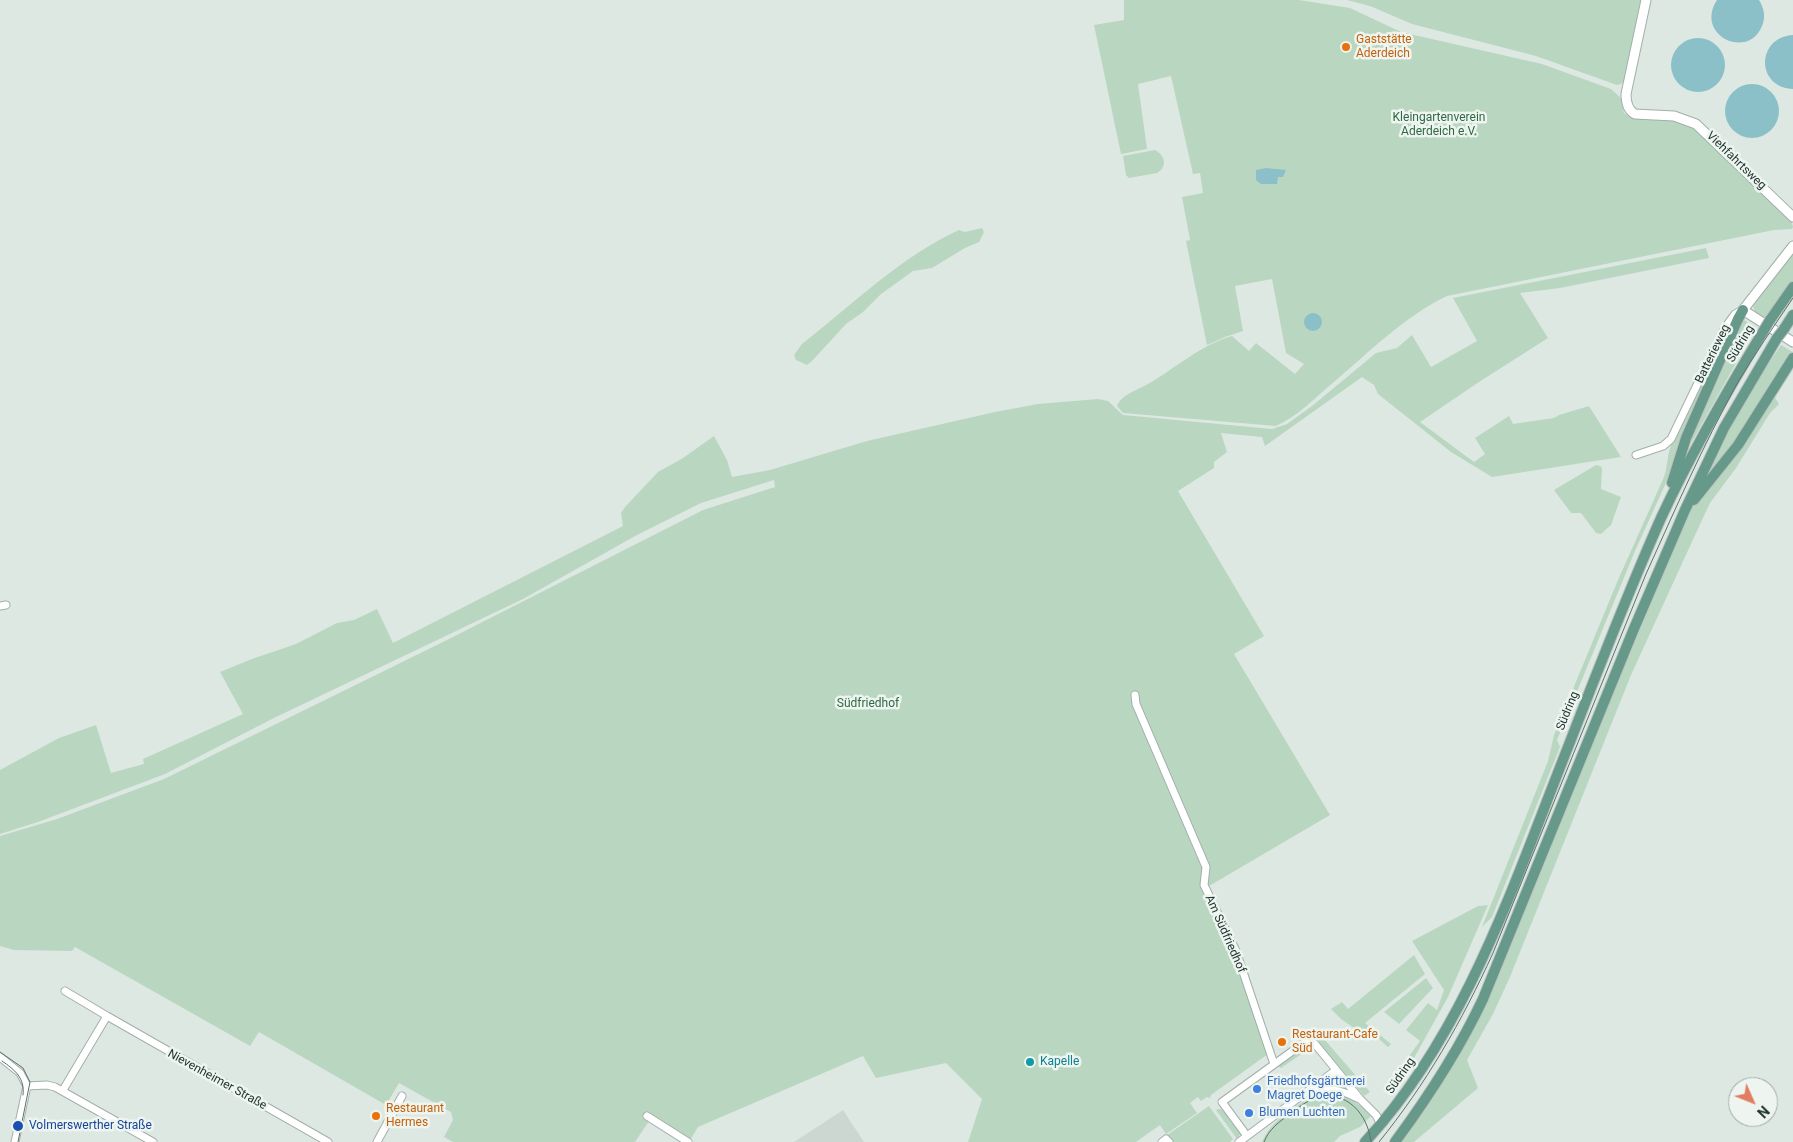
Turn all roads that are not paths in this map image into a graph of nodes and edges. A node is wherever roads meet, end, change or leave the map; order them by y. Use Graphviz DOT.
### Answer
graph roads {
  1 [pos="1646,0"];
  2 [pos="1793,217"];
  3 [pos="1793,246"];
  4 [pos="1793,287"];
  5 [pos="1743,310"];
  6 [pos="1793,315"];
  7 [pos="1793,342"];
  8 [pos="1793,358"];
  9 [pos="1636,455"];
  10 [pos="1685,510"];
  11 [pos="1662,517"];
  12 [pos="1135,695"];
  13 [pos="65,991"];
  14 [pos="107,1016"];
  15 [pos="0,1057"];
  16 [pos="1274,1064"];
  17 [pos="1336,1070"];
  18 [pos="27,1086"];
  19 [pos="63,1090"];
  20 [pos="1305,1093"];
  21 [pos="402,1096"];
  22 [pos="1360,1099"];
  23 [pos="647,1116"];
  24 [pos="1381,1124"];
  25 [pos="1247,1136"];
  26 [pos="15,1142"];
  27 [pos="154,1142"];
  28 [pos="328,1142"];
  29 [pos="377,1142"];
  30 [pos="688,1142"];
  31 [pos="1162,1142"];
  32 [pos="1169,1142"];
  33 [pos="1238,1142"];
  34 [pos="1365,1142"];
  35 [pos="1395,1142"];
  1 -- 2 [label="street, Viehfahrtsweg"];
  3 -- 5 [label="street, Batterieweg"];
  4 -- 11 [label="main road, Südring, bridge"];
  5 -- 7 [label="street"];
  5 -- 9 [label="street, Batterieweg"];
  5 -- 11 [label="main road"];
  6 -- 10 [label="main road, bridge"];
  8 -- 10 [label="main road"];
  10 -- 35 [label="main road"];
  11 -- 24 [label="main road, Südring"];
  12 -- 16 [label="street, Am Südfriedhof"];
  13 -- 14 [label="street, Nievenheimer Straße"];
  14 -- 19 [label="street"];
  14 -- 28 [label="street, Nievenheimer Straße"];
  15 -- 18 [label="street"];
  16 -- 17 [label="street"];
  16 -- 25 [label="street"];
  17 -- 20 [label="street"];
  17 -- 22 [label="street"];
  18 -- 19 [label="street"];
  18 -- 26 [label="street"];
  19 -- 27 [label="street"];
  20 -- 22 [label="street"];
  20 -- 25 [label="street"];
  21 -- 29 [label="street"];
  22 -- 24 [label="street"];
  23 -- 30 [label="street"];
  24 -- 34 [label="main road, Südring"];
  25 -- 33 [label="street"];
  31 -- 32 [label="street"];
}
